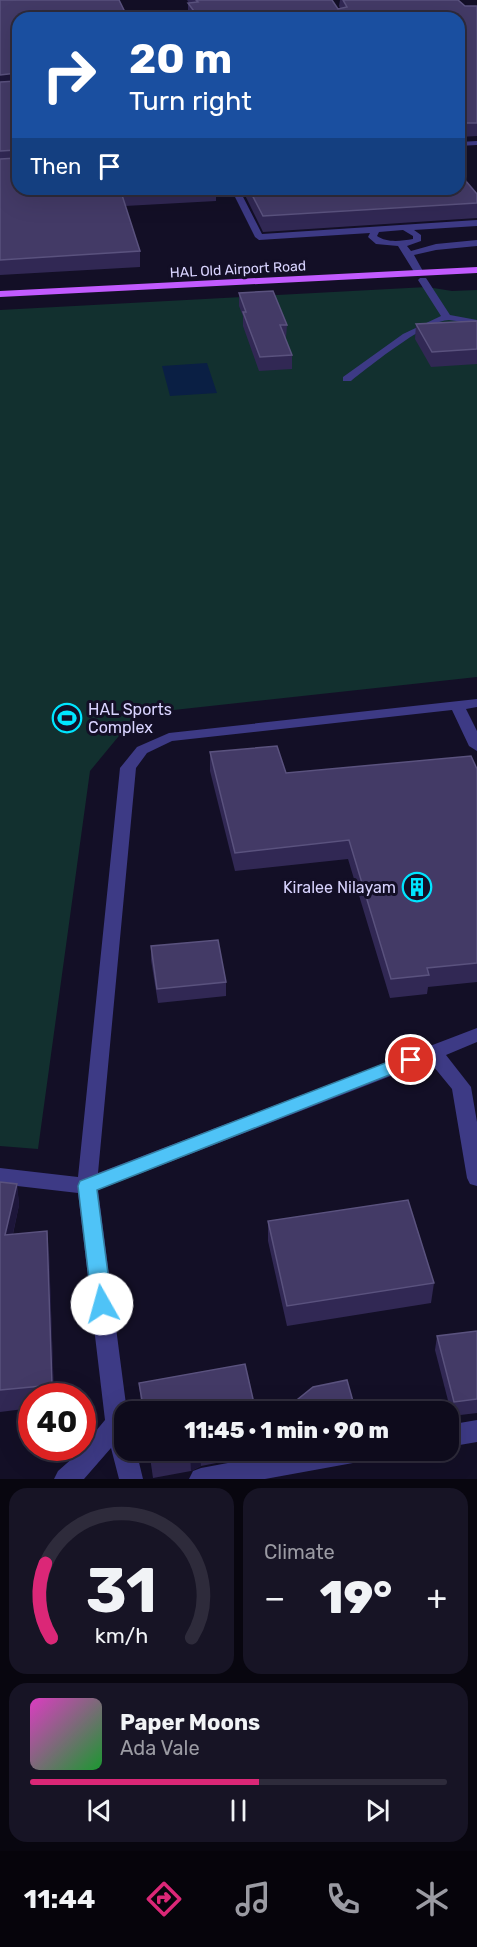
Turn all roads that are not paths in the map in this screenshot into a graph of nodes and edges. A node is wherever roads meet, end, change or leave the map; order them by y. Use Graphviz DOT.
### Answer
graph roads {
  1 [pos="238,195"];
  2 [pos="477,223"];
  3 [pos="405,228"];
  4 [pos="376,230"];
  5 [pos="477,243"];
  6 [pos="400,244"];
  7 [pos="408,254"];
  8 [pos="477,270"];
  9 [pos="421,277"];
  10 [pos="477,279"];
  11 [pos="0,294"];
  12 [pos="0,302"];
  13 [pos="447,317"];
  14 [pos="477,323"];
  15 [pos="347,380"];
  16 [pos="477,703"];
  17 [pos="457,706"];
  18 [pos="477,746"];
  19 [pos="477,1035"];
  20 [pos="432,1051"];
  21 [pos="0,1176"];
  22 [pos="477,1178"];
  23 [pos="87,1186"];
  24 [pos="114,1401"];
  25 [pos="114,1427"];
  26 [pos="477,1431"];
  27 [pos="459,1434"];
  28 [pos="126,1461"];
  29 [pos="302,1461"];
  30 [pos="66,1479"];
  31 [pos="131,1479"];
  32 [pos="201,1479"];
  1 -- 4 [label="street"];
  2 -- 3 [label="street"];
  3 -- 4 [label="street"];
  3 -- 6 [label="street"];
  4 -- 6 [label="street"];
  5 -- 7 [label="street"];
  6 -- 7 [label="street"];
  7 -- 9 [label="street"];
  8 -- 9 [label="main road, HAL Old Airport Road"];
  9 -- 10 [label="main road, HAL Old Airport Road"];
  9 -- 11 [label="main road, HAL Old Airport Road"];
  9 -- 12 [label="main road, HAL Old Airport Road"];
  9 -- 13 [label="street"];
  13 -- 14 [label="street"];
  13 -- 15 [label="street"];
  16 -- 17 [label="street"];
  17 -- 18 [label="street"];
  17 -- 23 [label="street"];
  19 -- 20 [label="street"];
  20 -- 22 [label="street"];
  20 -- 23 [label="street"];
  21 -- 23 [label="street"];
  23 -- 24 [label="street"];
  25 -- 30 [label="street"];
  26 -- 27 [label="street"];
  28 -- 31 [label="street"];
  29 -- 32 [label="street"];
}
